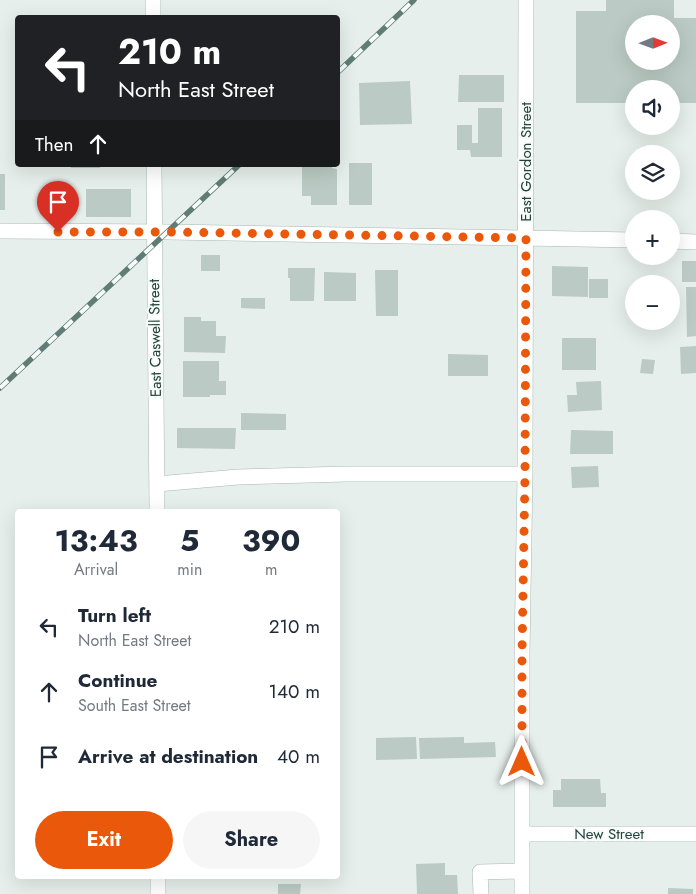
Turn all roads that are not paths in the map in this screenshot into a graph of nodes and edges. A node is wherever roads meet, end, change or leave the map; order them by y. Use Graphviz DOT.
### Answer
graph roads {
  1 [pos="153,0"];
  2 [pos="526,0"];
  3 [pos="153,15"];
  4 [pos="154,167"];
  5 [pos="0,231"];
  6 [pos="161,232"];
  7 [pos="526,238"];
  8 [pos="625,240"];
  9 [pos="680,241"];
  10 [pos="696,242"];
  11 [pos="525,474"];
  12 [pos="156,484"];
  13 [pos="157,509"];
  14 [pos="522,834"];
  15 [pos="696,834"];
  16 [pos="522,871"];
  17 [pos="158,879"];
  18 [pos="158,894"];
  19 [pos="481,894"];
  20 [pos="522,894"];
  1 -- 3 [label="street"];
  2 -- 7 [label="street, East Gordon Street"];
  4 -- 6 [label="street, East Caswell Street"];
  5 -- 6 [label="street"];
  6 -- 7 [label="street"];
  6 -- 12 [label="street, East Caswell Street"];
  7 -- 8 [label="street"];
  7 -- 11 [label="street, East Gordon Street"];
  9 -- 10 [label="street"];
  11 -- 12 [label="street"];
  11 -- 14 [label="street, East Gordon Street"];
  12 -- 13 [label="street, East Caswell Street"];
  14 -- 15 [label="street, New Street"];
  14 -- 16 [label="street, East Gordon Street"];
  16 -- 19 [label="street"];
  16 -- 20 [label="street, East Gordon Street"];
  17 -- 18 [label="street"];
}
